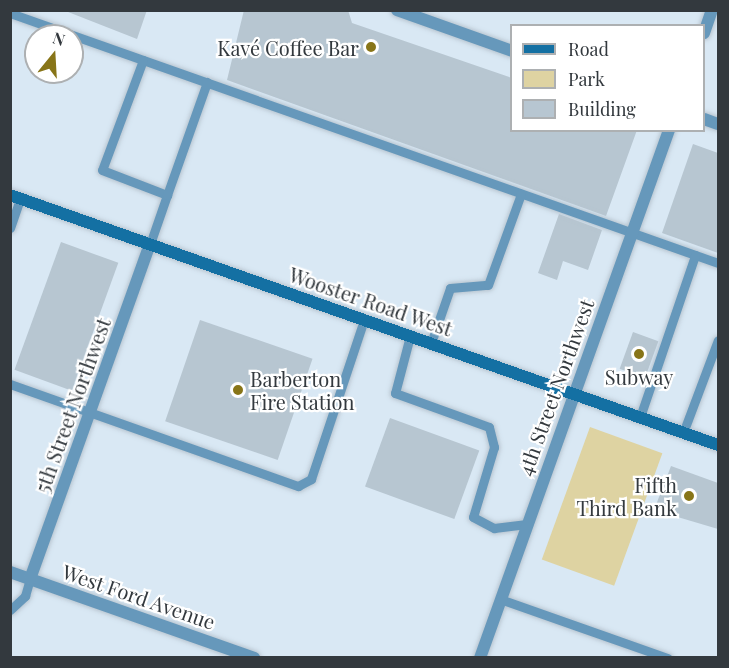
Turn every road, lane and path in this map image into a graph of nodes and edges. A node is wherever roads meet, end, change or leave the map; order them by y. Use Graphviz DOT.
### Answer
graph roads {
  1 [pos="397,10"];
  2 [pos="712,10"];
  3 [pos="10,12"];
  4 [pos="705,30"];
  5 [pos="510,50"];
  6 [pos="143,60"];
  7 [pos="207,82"];
  8 [pos="668,132"];
  9 [pos="521,194"];
  10 [pos="167,195"];
  11 [pos="15,197"];
  12 [pos="10,228"];
  13 [pos="632,234"];
  14 [pos="150,244"];
  15 [pos="695,255"];
  16 [pos="718,263"];
  17 [pos="364,320"];
  18 [pos="410,336"];
  19 [pos="718,340"];
  20 [pos="430,343"];
  21 [pos="10,384"];
  22 [pos="573,394"];
  23 [pos="89,414"];
  24 [pos="640,417"];
  25 [pos="683,433"];
  26 [pos="718,446"];
  27 [pos="527,525"];
  28 [pos="10,572"];
  29 [pos="30,579"];
  30 [pos="501,599"];
  31 [pos="10,610"];
  32 [pos="254,657"];
  33 [pos="480,657"];
  34 [pos="668,657"];
  1 -- 5 [label="street"];
  2 -- 4 [label="street"];
  3 -- 6 [label="lane"];
  6 -- 7 [label="lane"];
  6 -- 10 [label="lane"];
  7 -- 9 [label="lane"];
  7 -- 10 [label="lane"];
  8 -- 13 [label="street, 4th Street Northwest"];
  9 -- 13 [label="lane"];
  9 -- 20 [label="lane"];
  10 -- 14 [label="lane"];
  11 -- 12 [label="lane"];
  11 -- 14 [label="main road, Wooster Road West"];
  13 -- 15 [label="lane"];
  13 -- 22 [label="street, 4th Street Northwest"];
  14 -- 17 [label="main road, Wooster Road West"];
  14 -- 23 [label="street, 5th Street Northwest"];
  15 -- 16 [label="lane"];
  15 -- 24 [label="lane"];
  17 -- 18 [label="main road, Wooster Road West"];
  17 -- 23 [label="lane"];
  18 -- 20 [label="main road, Wooster Road West"];
  18 -- 27 [label="lane"];
  19 -- 25 [label="lane"];
  20 -- 22 [label="main road, Wooster Road West"];
  21 -- 23 [label="lane"];
  22 -- 24 [label="main road, Wooster Road West"];
  22 -- 27 [label="street, 4th Street Northwest"];
  23 -- 29 [label="street, 5th Street Northwest"];
  24 -- 25 [label="main road, Wooster Road West"];
  25 -- 26 [label="main road, Wooster Road West"];
  27 -- 30 [label="street, 4th Street Northwest"];
  28 -- 29 [label="street, West Ford Avenue"];
  29 -- 31 [label="lane"];
  29 -- 32 [label="street, West Ford Avenue"];
  30 -- 33 [label="street, 4th Street Northwest"];
  30 -- 34 [label="lane"];
}
